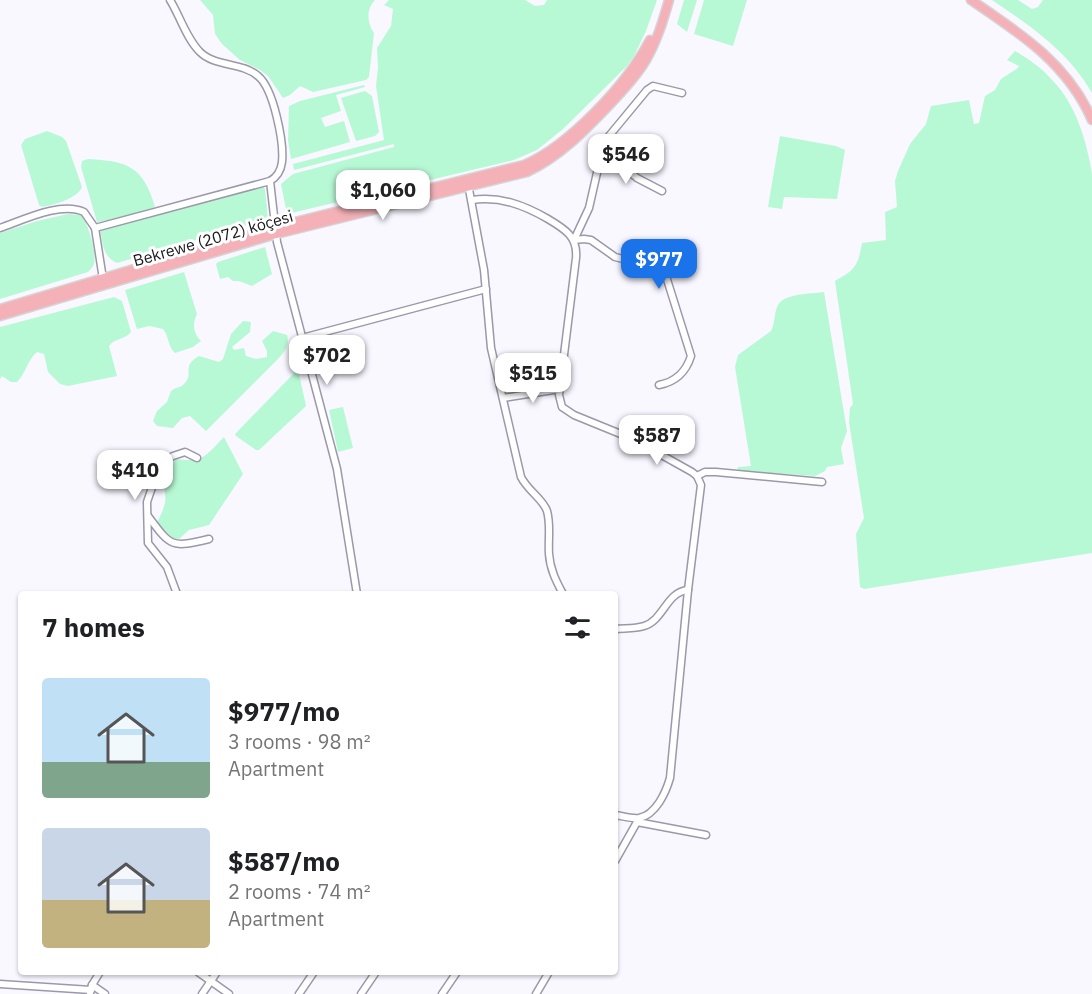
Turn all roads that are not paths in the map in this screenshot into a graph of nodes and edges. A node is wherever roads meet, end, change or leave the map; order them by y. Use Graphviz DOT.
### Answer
graph roads {
  1 [pos="170,0"];
  2 [pos="663,0"];
  3 [pos="669,0"];
  4 [pos="971,0"];
  5 [pos="682,93"];
  6 [pos="1092,120"];
  7 [pos="600,154"];
  8 [pos="270,181"];
  9 [pos="468,183"];
  10 [pos="662,191"];
  11 [pos="472,200"];
  12 [pos="0,228"];
  13 [pos="95,228"];
  14 [pos="276,231"];
  15 [pos="574,240"];
  16 [pos="103,279"];
  17 [pos="486,289"];
  18 [pos="0,309"];
  19 [pos="0,316"];
  20 [pos="302,338"];
  21 [pos="659,385"];
  22 [pos="560,389"];
  23 [pos="503,398"];
  24 [pos="197,458"];
  25 [pos="697,476"];
  26 [pos="822,482"];
  27 [pos="147,516"];
  28 [pos="209,539"];
  29 [pos="688,590"];
  30 [pos="176,591"];
  31 [pos="356,591"];
  32 [pos="562,591"];
  33 [pos="618,629"];
  34 [pos="618,815"];
  35 [pos="706,835"];
  36 [pos="618,856"];
  37 [pos="98,975"];
  38 [pos="202,975"];
  39 [pos="215,975"];
  40 [pos="312,975"];
  41 [pos="374,975"];
  42 [pos="455,975"];
  43 [pos="547,975"];
  44 [pos="211,981"];
  45 [pos="0,984"];
  46 [pos="91,990"];
  47 [pos="105,994"];
  48 [pos="202,994"];
  49 [pos="229,994"];
  50 [pos="299,994"];
  51 [pos="361,994"];
  52 [pos="442,994"];
  53 [pos="536,994"];
  1 -- 8 [label="street"];
  2 -- 9 [label="main road, Bekrewe (2072) köçesi"];
  3 -- 9 [label="main road, Bekrewe (2072) köçesi"];
  4 -- 6 [label="main road"];
  5 -- 7 [label="street"];
  7 -- 10 [label="street"];
  7 -- 15 [label="street"];
  8 -- 13 [label="street"];
  8 -- 14 [label="street"];
  9 -- 11 [label="street"];
  9 -- 14 [label="main road, Bekrewe (2072) köçesi"];
  11 -- 15 [label="street"];
  11 -- 17 [label="street"];
  12 -- 13 [label="street"];
  13 -- 16 [label="street"];
  14 -- 16 [label="main road, Bekrewe (2072) köçesi"];
  14 -- 19 [label="main road, Bekrewe (2072) köçesi"];
  14 -- 20 [label="street"];
  15 -- 21 [label="street"];
  15 -- 22 [label="street"];
  16 -- 18 [label="main road, Bekrewe (2072) köçesi"];
  17 -- 20 [label="street"];
  17 -- 23 [label="street"];
  20 -- 31 [label="street"];
  22 -- 23 [label="street"];
  22 -- 25 [label="street"];
  23 -- 32 [label="street"];
  24 -- 27 [label="street"];
  25 -- 26 [label="street"];
  25 -- 29 [label="street"];
  27 -- 28 [label="street"];
  27 -- 30 [label="street"];
  29 -- 33 [label="street"];
  29 -- 34 [label="street"];
  35 -- 36 [label="street"];
  37 -- 46 [label="street"];
  38 -- 44 [label="street"];
  39 -- 44 [label="street"];
  40 -- 50 [label="street"];
  41 -- 51 [label="street"];
  42 -- 52 [label="street"];
  43 -- 53 [label="street"];
  44 -- 48 [label="street"];
  44 -- 49 [label="street"];
  45 -- 46 [label="street"];
  46 -- 47 [label="street"];
}
